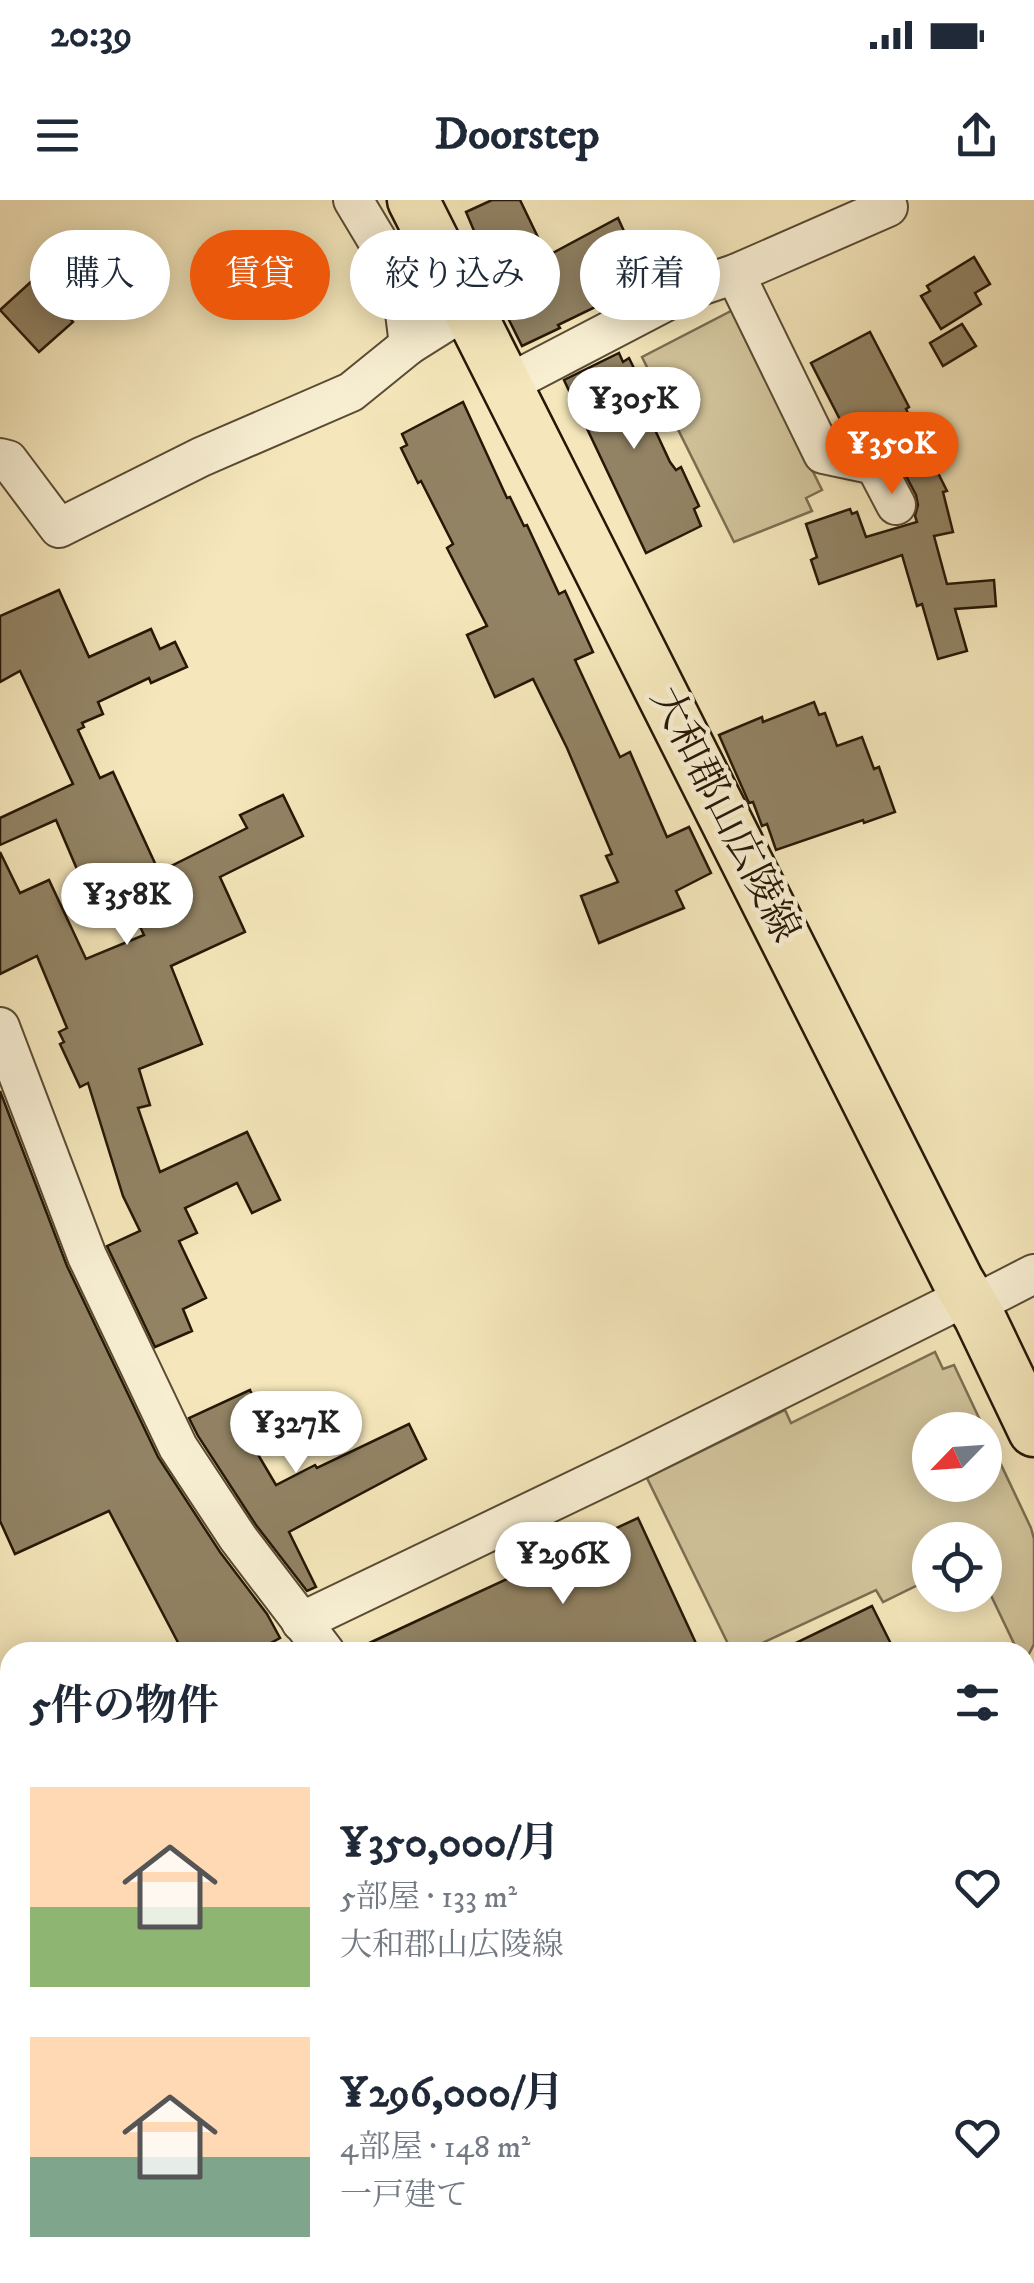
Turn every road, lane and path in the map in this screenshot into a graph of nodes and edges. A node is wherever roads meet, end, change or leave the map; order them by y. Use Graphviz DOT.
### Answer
graph roads {
  1 [pos="353,200"];
  2 [pos="413,200"];
  3 [pos="888,207"];
  4 [pos="428,230"];
  5 [pos="735,274"];
  6 [pos="449,320"];
  7 [pos="474,320"];
  8 [pos="409,345"];
  9 [pos="508,384"];
  10 [pos="0,458"];
  11 [pos="896,505"];
  12 [pos="0,1027"];
  13 [pos="1034,1274"];
  14 [pos="968,1299"];
  15 [pos="1034,1431"];
  16 [pos="300,1622"];
  17 [pos="317,1642"];
  1 -- 8 [label="street"];
  2 -- 4 [label="main road, 大和郡山広陵線"];
  3 -- 5 [label="street"];
  5 -- 9 [label="street"];
  5 -- 11 [label="street"];
  6 -- 8 [label="street"];
  7 -- 9 [label="main road, 大和郡山広陵線"];
  8 -- 10 [label="street"];
  9 -- 14 [label="main road, 大和郡山広陵線"];
  12 -- 16 [label="street"];
  13 -- 14 [label="street"];
  14 -- 15 [label="main road, 大和郡山広陵線"];
  14 -- 16 [label="street"];
  16 -- 17 [label="street"];
}
